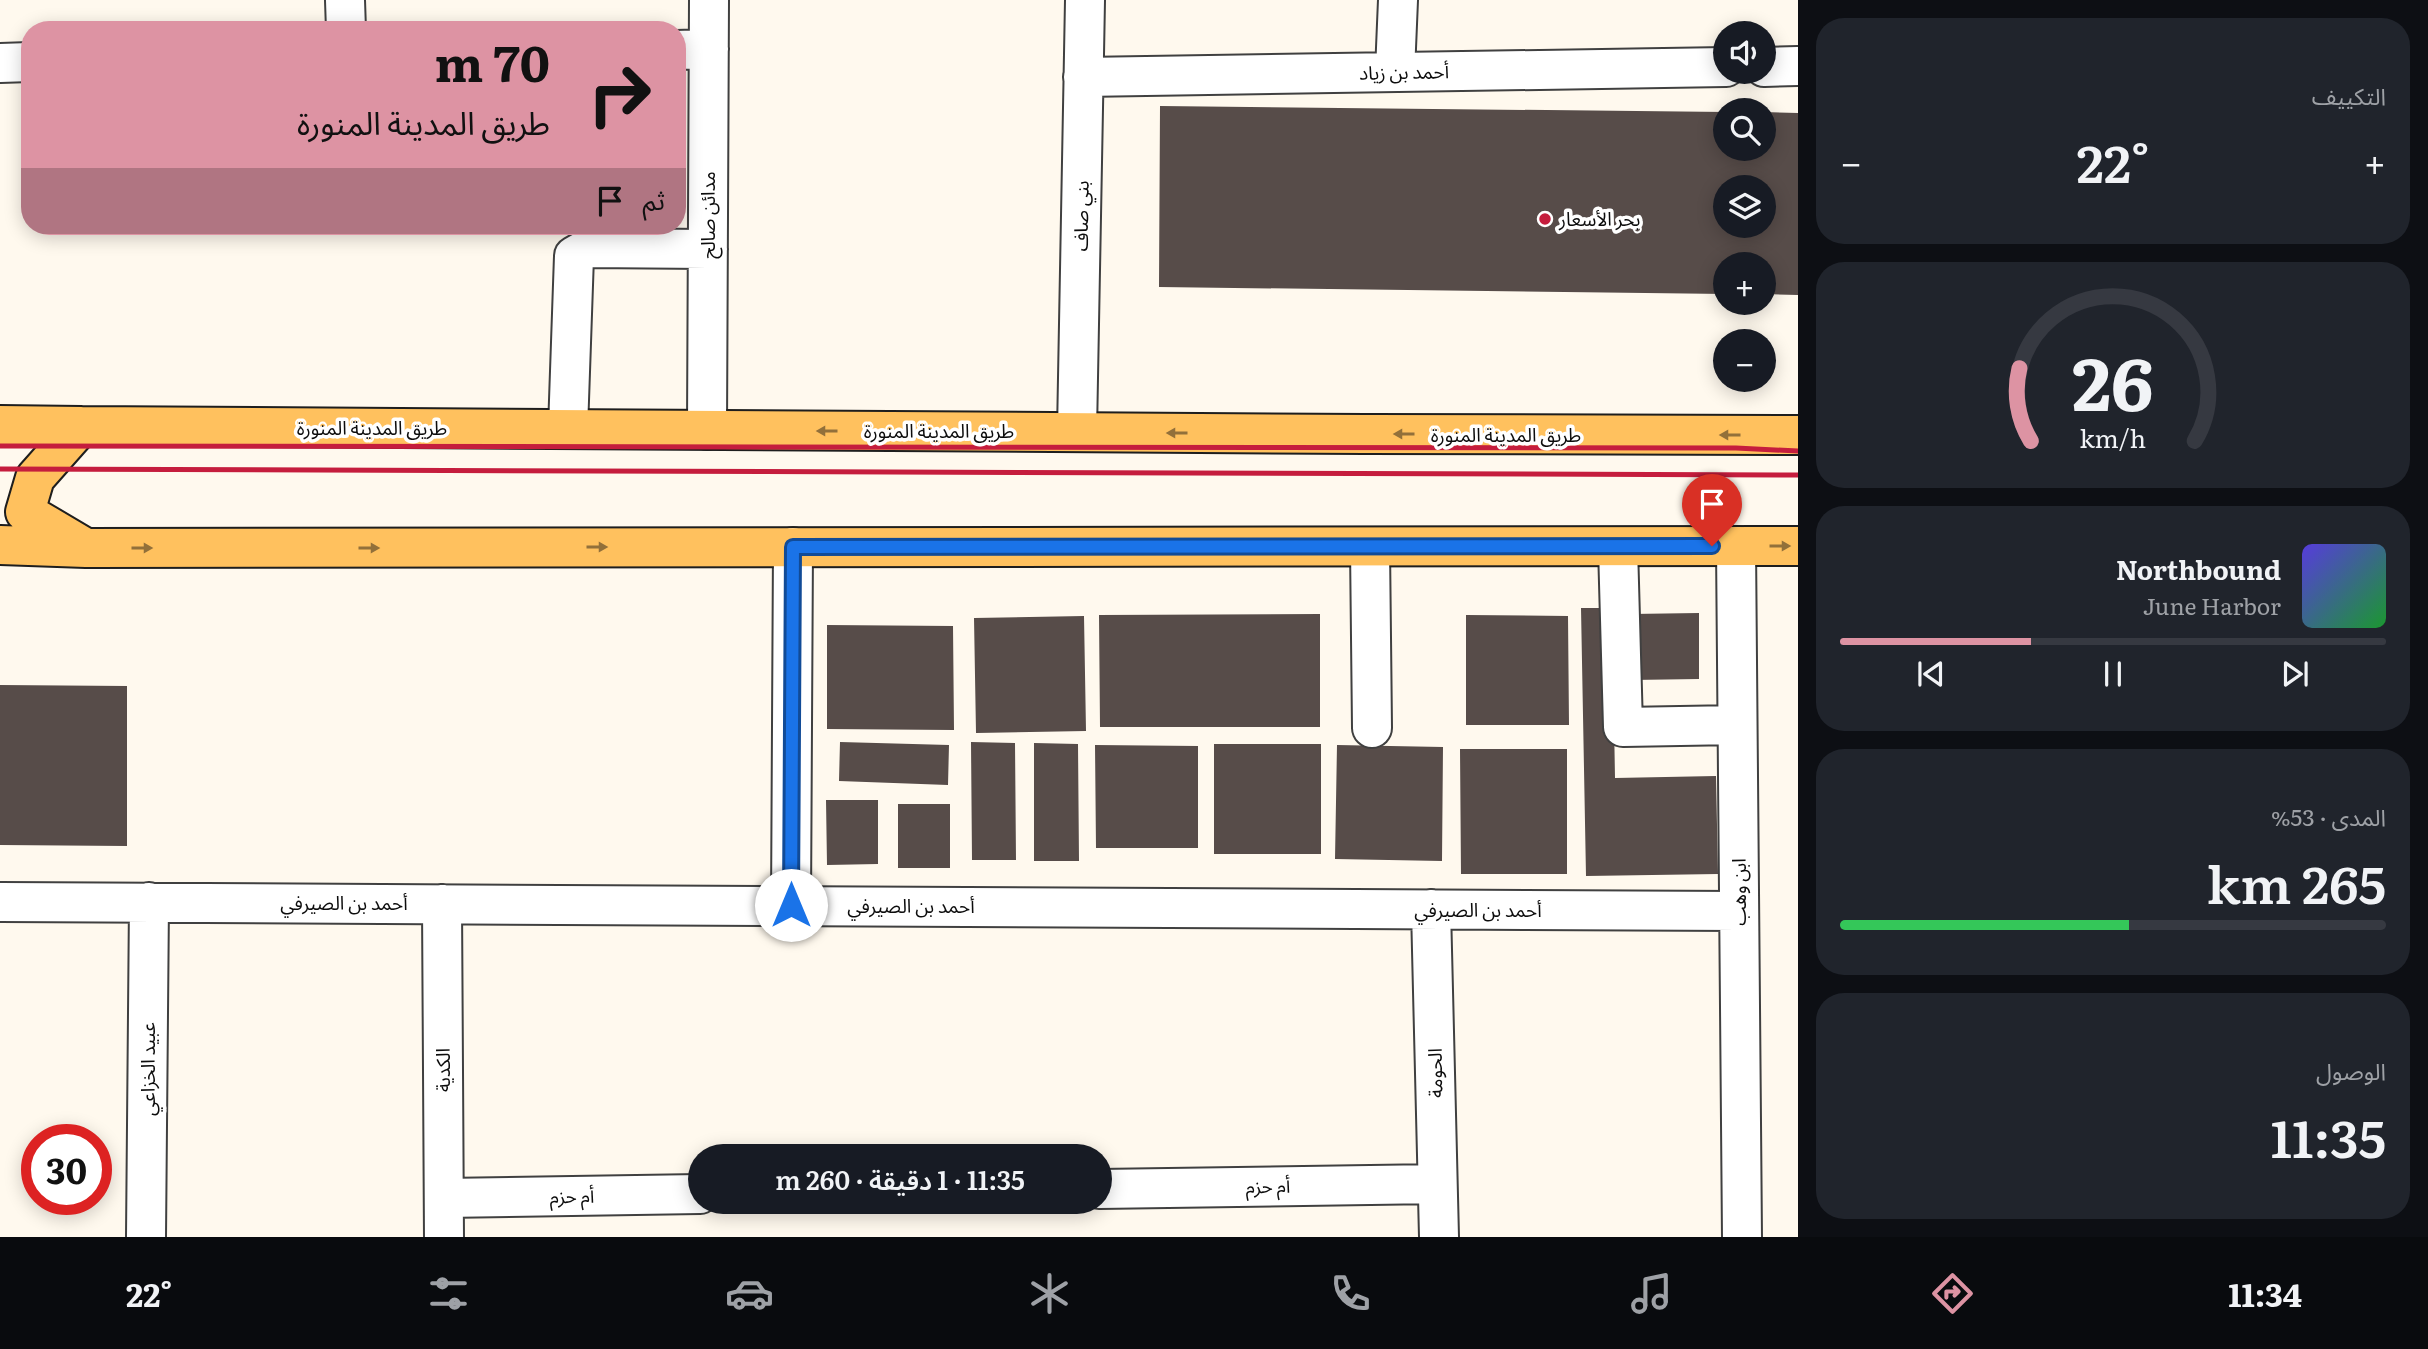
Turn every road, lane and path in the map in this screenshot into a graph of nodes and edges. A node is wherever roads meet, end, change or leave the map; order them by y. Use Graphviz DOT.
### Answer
graph roads {
  1 [pos="345,0"];
  2 [pos="709,0"];
  3 [pos="1085,0"];
  4 [pos="1398,0"];
  5 [pos="346,21"];
  6 [pos="693,49"];
  7 [pos="21,62"];
  8 [pos="0,63"];
  9 [pos="1776,66"];
  10 [pos="1798,66"];
  11 [pos="1713,67"];
  12 [pos="1395,72"];
  13 [pos="1083,77"];
  14 [pos="606,237"];
  15 [pos="708,249"];
  16 [pos="0,425"];
  17 [pos="80,426"];
  18 [pos="568,429"];
  19 [pos="707,430"];
  20 [pos="1077,432"];
  21 [pos="1798,435"];
  22 [pos="0,545"];
  23 [pos="1736,546"];
  24 [pos="1798,546"];
  25 [pos="793,547"];
  26 [pos="1370,547"];
  27 [pos="1618,547"];
  28 [pos="86,548"];
  29 [pos="1737,725"];
  30 [pos="1372,728"];
  31 [pos="0,902"];
  32 [pos="149,902"];
  33 [pos="442,904"];
  34 [pos="791,905"];
  35 [pos="1430,909"];
  36 [pos="1739,911"];
  37 [pos="1437,1184"];
  38 [pos="1112,1189"];
  39 [pos="688,1194"];
  40 [pos="444,1198"];
  41 [pos="146,1237"];
  42 [pos="444,1237"];
  43 [pos="1439,1237"];
  44 [pos="1742,1237"];
  1 -- 5 [label="street"];
  2 -- 6 [label="street, مدائن صالح"];
  3 -- 13 [label="street, بني صاف"];
  4 -- 12 [label="street"];
  6 -- 15 [label="street, مدائن صالح"];
  7 -- 8 [label="street"];
  9 -- 10 [label="street"];
  11 -- 12 [label="street, أحمد بن زياد"];
  12 -- 13 [label="street, أحمد بن زياد"];
  13 -- 20 [label="street, بني صاف"];
  14 -- 15 [label="street"];
  14 -- 18 [label="street"];
  15 -- 19 [label="street, مدائن صالح"];
  16 -- 17 [label="main road, طريق المدينة المنورة"];
  17 -- 18 [label="main road, طريق المدينة المنورة"];
  17 -- 28 [label="main road"];
  18 -- 19 [label="main road, طريق المدينة المنورة"];
  20 -- 19 [label="main road, طريق المدينة المنورة, one-way"];
  21 -- 20 [label="main road, طريق المدينة المنورة, one-way"];
  22 -- 28 [label="main road"];
  23 -- 24 [label="main road, one-way"];
  23 -- 27 [label="main road"];
  23 -- 29 [label="street, ابن وهب"];
  25 -- 26 [label="main road"];
  28 -- 25 [label="main road, one-way"];
  25 -- 34 [label="street"];
  26 -- 27 [label="main road"];
  26 -- 30 [label="street"];
  27 -- 29 [label="street"];
  29 -- 36 [label="street, ابن وهب"];
  31 -- 32 [label="street, أحمد بن الصيرفي"];
  32 -- 33 [label="street, أحمد بن الصيرفي"];
  32 -- 41 [label="street, عبيد الخزاعي"];
  33 -- 34 [label="street, أحمد بن الصيرفي"];
  33 -- 40 [label="street, الكدية"];
  34 -- 35 [label="street, أحمد بن الصيرفي"];
  35 -- 36 [label="street, أحمد بن الصيرفي"];
  35 -- 37 [label="street, الحومة"];
  36 -- 44 [label="street, ابن وهب"];
  37 -- 38 [label="street, أم حزم"];
  37 -- 43 [label="street, الحومة"];
  39 -- 40 [label="street, أم حزم"];
  40 -- 42 [label="street, الكدية"];
}
